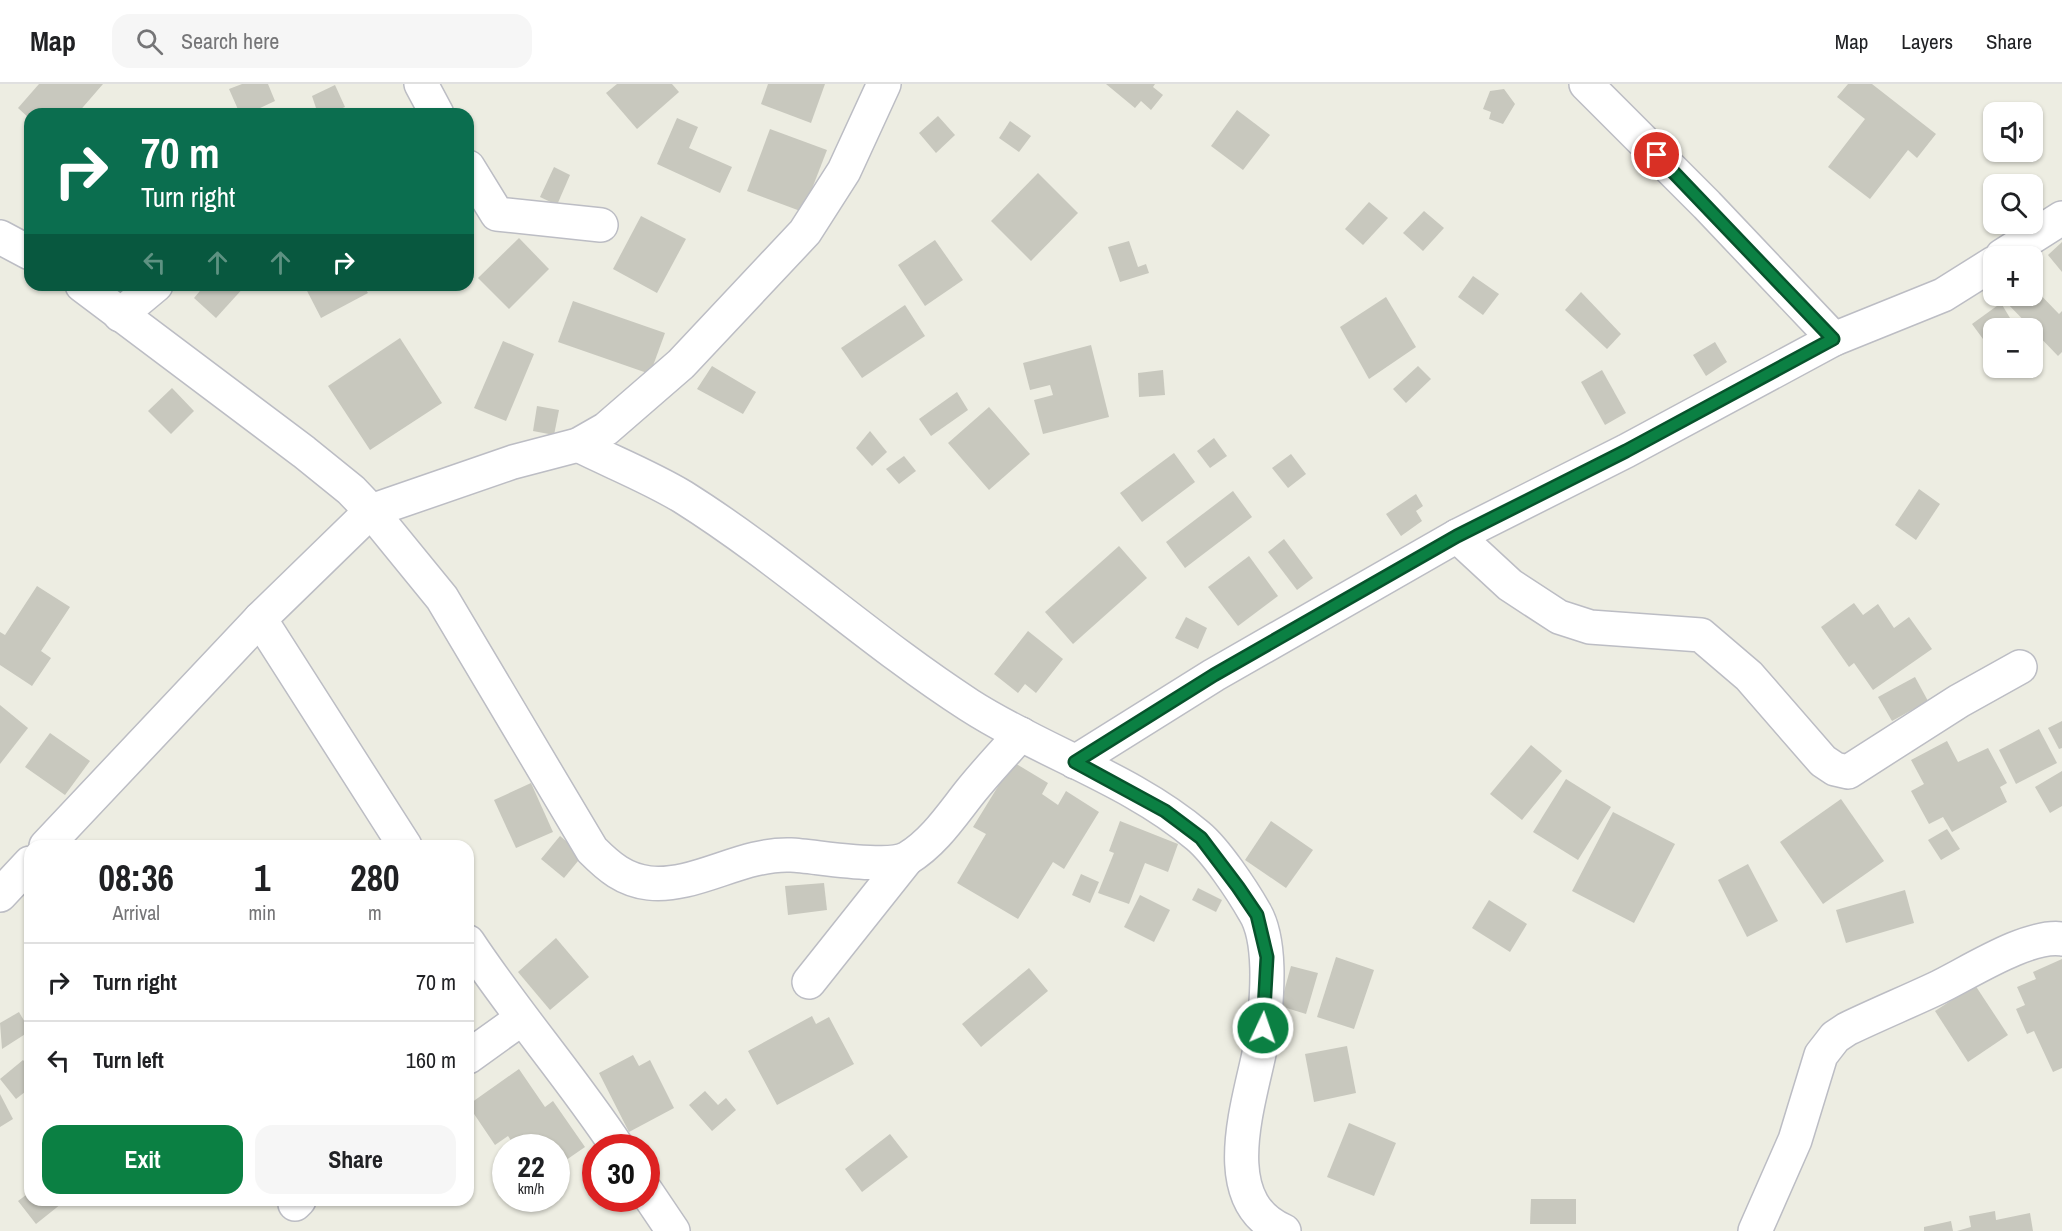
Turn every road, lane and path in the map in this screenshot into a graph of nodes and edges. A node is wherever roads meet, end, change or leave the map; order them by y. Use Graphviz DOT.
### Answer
graph roads {
  1 [pos="422,84"];
  2 [pos="884,84"];
  3 [pos="1586,84"];
  4 [pos="434,108"];
  5 [pos="474,188"];
  6 [pos="482,215"];
  7 [pos="2062,218"];
  8 [pos="601,225"];
  9 [pos="0,237"];
  10 [pos="2018,246"];
  11 [pos="24,250"];
  12 [pos="1983,270"];
  13 [pos="90,291"];
  14 [pos="149,291"];
  15 [pos="120,315"];
  16 [pos="1833,339"];
  17 [pos="578,445"];
  18 [pos="372,511"];
  19 [pos="1457,536"];
  20 [pos="260,619"];
  21 [pos="2020,667"];
  22 [pos="1021,734"];
  23 [pos="1075,762"];
  24 [pos="52,840"];
  25 [pos="401,840"];
  26 [pos="906,860"];
  27 [pos="24,869"];
  28 [pos="0,895"];
  29 [pos="2062,939"];
  30 [pos="474,951"];
  31 [pos="809,982"];
  32 [pos="521,1019"];
  33 [pos="474,1053"];
  34 [pos="609,1134"];
  35 [pos="660,1212"];
  36 [pos="673,1231"];
  37 [pos="1284,1231"];
  38 [pos="1755,1231"];
  1 -- 4 [label="street"];
  2 -- 17 [label="street"];
  3 -- 16 [label="street"];
  5 -- 6 [label="street"];
  6 -- 8 [label="street"];
  7 -- 10 [label="street"];
  9 -- 11 [label="street"];
  12 -- 16 [label="street"];
  13 -- 15 [label="street"];
  14 -- 15 [label="street"];
  15 -- 18 [label="street"];
  16 -- 19 [label="street"];
  17 -- 18 [label="street"];
  17 -- 22 [label="street"];
  18 -- 20 [label="street"];
  18 -- 26 [label="street"];
  19 -- 21 [label="street"];
  19 -- 23 [label="street"];
  20 -- 24 [label="street"];
  20 -- 25 [label="street"];
  22 -- 23 [label="street"];
  22 -- 26 [label="street"];
  23 -- 37 [label="street"];
  26 -- 31 [label="street"];
  27 -- 28 [label="street"];
  29 -- 38 [label="street"];
  30 -- 32 [label="street"];
  32 -- 33 [label="street"];
  32 -- 34 [label="street"];
  35 -- 36 [label="street"];
}
